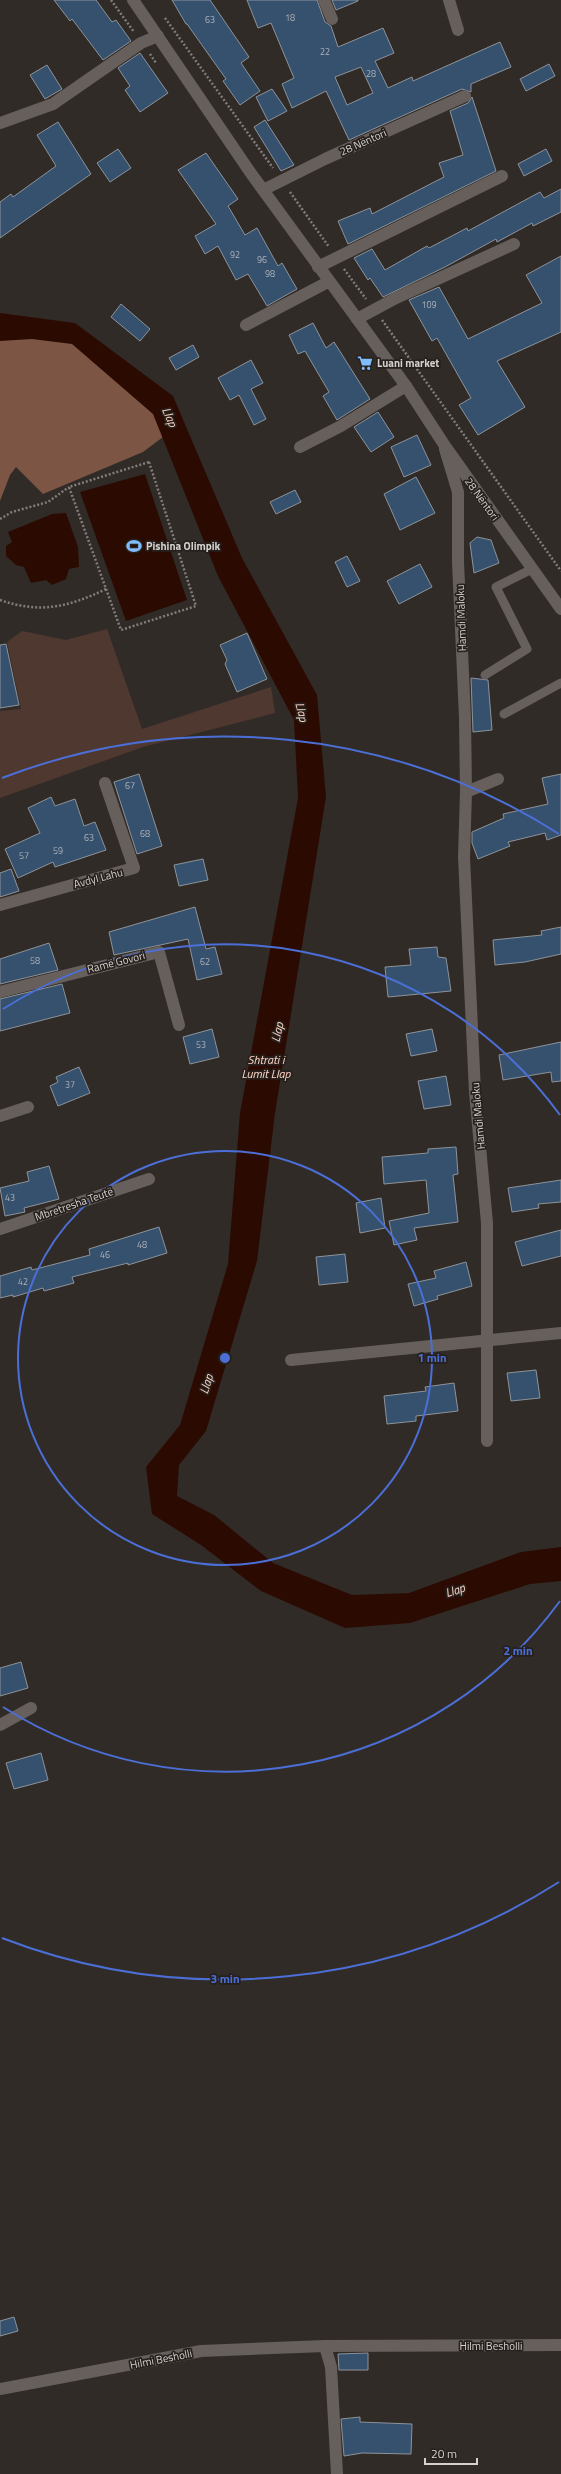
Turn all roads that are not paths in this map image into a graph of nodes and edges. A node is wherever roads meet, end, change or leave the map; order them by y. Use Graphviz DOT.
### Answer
graph roads {
  1 [pos="133,0"];
  2 [pos="324,0"];
  3 [pos="449,0"];
  4 [pos="332,19"];
  5 [pos="458,30"];
  6 [pos="158,36"];
  7 [pos="465,96"];
  8 [pos="0,123"];
  9 [pos="502,176"];
  10 [pos="263,190"];
  11 [pos="514,244"];
  12 [pos="318,267"];
  13 [pos="328,282"];
  14 [pos="357,319"];
  15 [pos="246,325"];
  16 [pos="406,386"];
  17 [pos="445,446"];
  18 [pos="300,447"];
  19 [pos="532,569"];
  20 [pos="561,609"];
  21 [pos="485,675"];
  22 [pos="561,683"];
  23 [pos="504,714"];
  24 [pos="498,779"];
  25 [pos="105,783"];
  26 [pos="466,792"];
  27 [pos="0,905"];
  28 [pos="0,992"];
  29 [pos="179,1025"];
  30 [pos="28,1107"];
  31 [pos="0,1116"];
  32 [pos="148,1179"];
  33 [pos="0,1228"];
  34 [pos="561,1333"];
  35 [pos="487,1341"];
  36 [pos="291,1360"];
  37 [pos="488,1441"];
  38 [pos="31,1708"];
  39 [pos="0,1725"];
  40 [pos="561,2345"];
  41 [pos="324,2346"];
  42 [pos="0,2389"];
  43 [pos="337,2474"];
  1 -- 6 [label="street, 28 Nëntori"];
  2 -- 4 [label="street"];
  3 -- 5 [label="street"];
  6 -- 8 [label="street"];
  6 -- 10 [label="street, 28 Nëntori"];
  7 -- 10 [label="street, 28 Nëntori"];
  9 -- 12 [label="street"];
  10 -- 12 [label="street, 28 Nëntori"];
  11 -- 14 [label="street"];
  12 -- 13 [label="street, 28 Nëntori"];
  13 -- 14 [label="street, 28 Nëntori"];
  13 -- 15 [label="street"];
  14 -- 16 [label="street, 28 Nëntori"];
  16 -- 17 [label="street, 28 Nëntori"];
  16 -- 18 [label="street"];
  17 -- 19 [label="street, 28 Nëntori"];
  17 -- 26 [label="street, Hamdi Maloku"];
  19 -- 20 [label="street, 28 Nëntori"];
  19 -- 21 [label="lane"];
  22 -- 23 [label="lane"];
  24 -- 26 [label="street"];
  25 -- 27 [label="street, Avdyl Lahu"];
  26 -- 35 [label="street, Hamdi Maloku"];
  28 -- 29 [label="street, Ramë Govori"];
  30 -- 31 [label="street"];
  32 -- 33 [label="street, Mbretresha Teutë"];
  34 -- 35 [label="street"];
  35 -- 36 [label="street"];
  35 -- 37 [label="street, Hamdi Maloku"];
  38 -- 39 [label="street"];
  40 -- 41 [label="street, Hilmi Besholli"];
  41 -- 42 [label="street, Hilmi Besholli"];
  41 -- 43 [label="street"];
}
